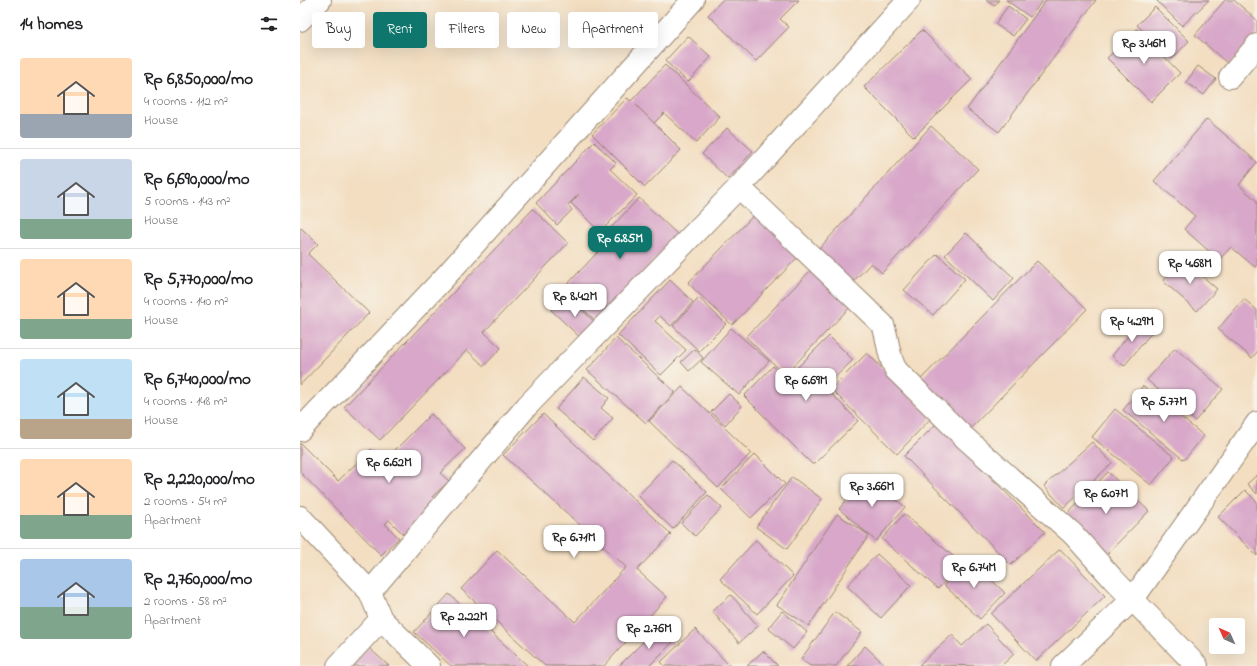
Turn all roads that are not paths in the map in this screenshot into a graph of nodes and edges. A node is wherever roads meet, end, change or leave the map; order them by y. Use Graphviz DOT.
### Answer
graph roads {
  1 [pos="320,0"];
  2 [pos="693,0"];
  3 [pos="909,0"];
  4 [pos="300,20"];
  5 [pos="1257,45"];
  6 [pos="1230,77"];
  7 [pos="739,187"];
  8 [pos="1257,423"];
  9 [pos="300,430"];
  10 [pos="300,517"];
  11 [pos="370,592"];
  12 [pos="1133,599"];
  13 [pos="382,619"];
  14 [pos="338,666"];
  15 [pos="429,666"];
  16 [pos="1063,666"];
  17 [pos="1197,666"];
  1 -- 4 [label="street"];
  2 -- 9 [label="street"];
  3 -- 7 [label="street"];
  5 -- 6 [label="street"];
  7 -- 11 [label="street"];
  7 -- 12 [label="street"];
  8 -- 12 [label="street"];
  10 -- 11 [label="street"];
  11 -- 13 [label="street"];
  12 -- 16 [label="street"];
  12 -- 17 [label="street"];
  13 -- 14 [label="street"];
  13 -- 15 [label="street"];
}
